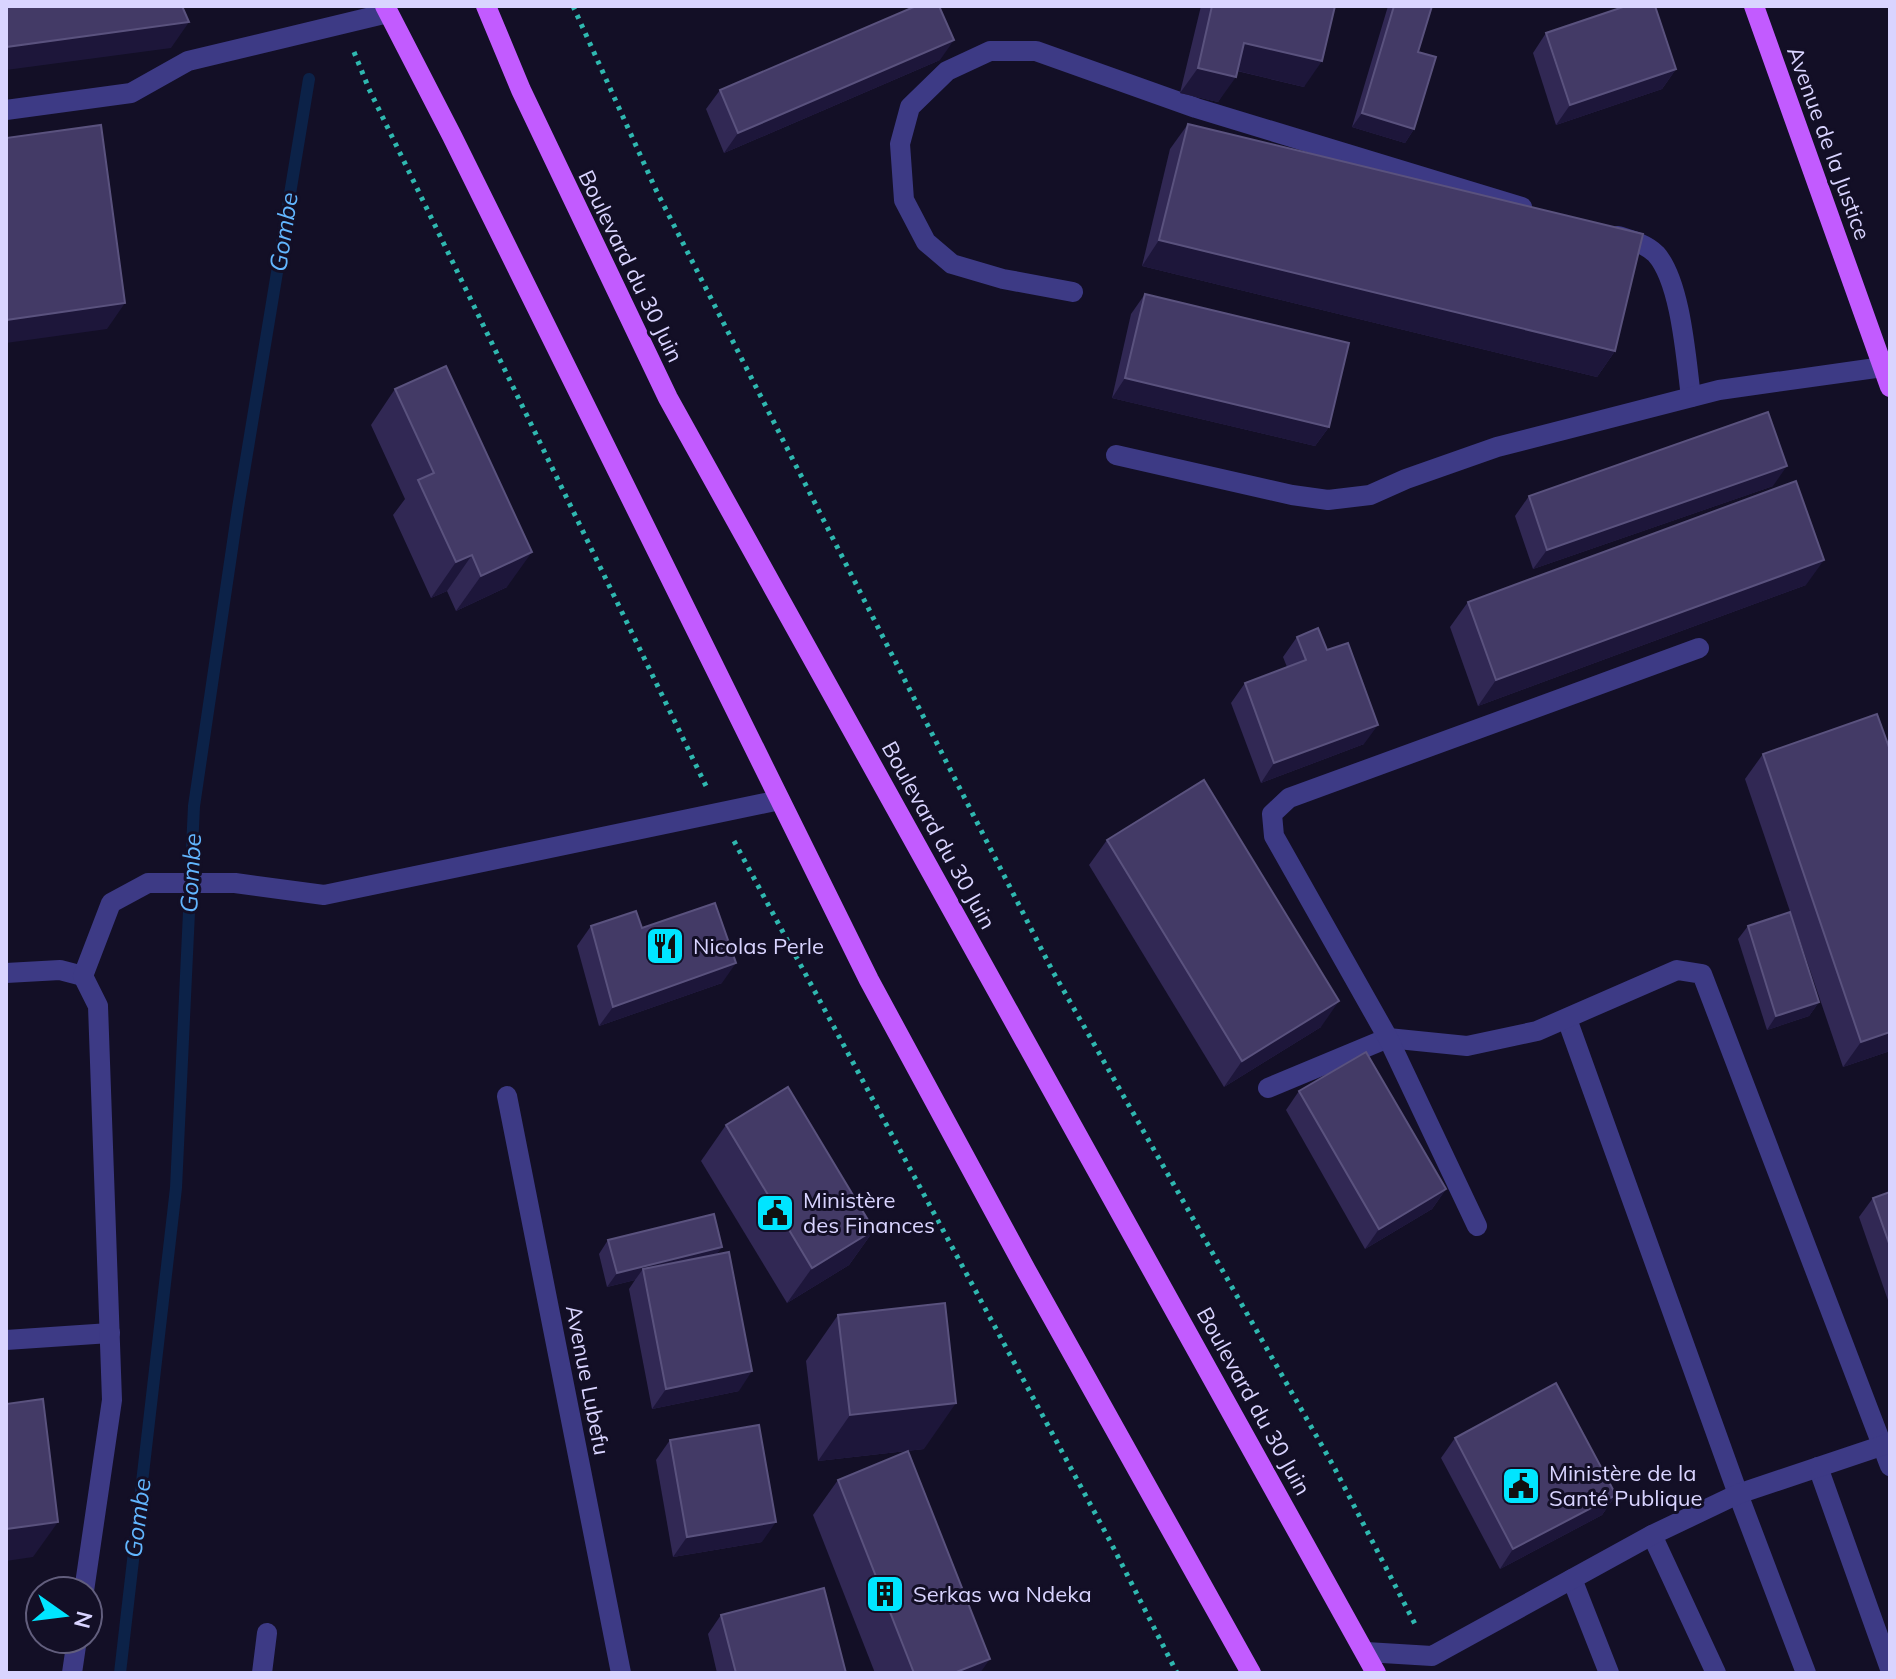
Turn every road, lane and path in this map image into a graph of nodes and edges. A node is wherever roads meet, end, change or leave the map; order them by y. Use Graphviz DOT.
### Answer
graph roads {
  1 [pos="484,6"];
  2 [pos="573,6"];
  3 [pos="1754,6"];
  4 [pos="391,8"];
  5 [pos="342,24"];
  6 [pos="6,110"];
  7 [pos="1546,214"];
  8 [pos="1592,228"];
  9 [pos="1073,292"];
  10 [pos="1883,367"];
  11 [pos="1890,387"];
  12 [pos="1691,397"];
  13 [pos="1116,455"];
  14 [pos="1699,648"];
  15 [pos="780,800"];
  16 [pos="719,813"];
  17 [pos="6,973"];
  18 [pos="83,976"];
  19 [pos="1567,1019"];
  20 [pos="1388,1038"];
  21 [pos="1268,1088"];
  22 [pos="507,1096"];
  23 [pos="1477,1226"];
  24 [pos="110,1333"];
  25 [pos="6,1340"];
  26 [pos="1886,1444"];
  27 [pos="1890,1466"];
  28 [pos="1818,1467"];
  29 [pos="1738,1494"];
  30 [pos="1652,1535"];
  31 [pos="86,1575"];
  32 [pos="1572,1579"];
  33 [pos="267,1633"];
  34 [pos="1366,1652"];
  35 [pos="1432,1656"];
  36 [pos="1890,1669"];
  37 [pos="262,1673"];
  38 [pos="621,1673"];
  39 [pos="1177,1673"];
  40 [pos="1251,1673"];
  41 [pos="1376,1673"];
  42 [pos="1609,1673"];
  43 [pos="1716,1673"];
  44 [pos="1806,1673"];
  1 -- 34 [label="main road, Boulevard du 30 Juin"];
  2 -- 35 [label="path"];
  3 -- 10 [label="main road, Avenue de la Justice"];
  4 -- 5 [label="street"];
  4 -- 15 [label="main road"];
  5 -- 6 [label="street"];
  5 -- 16 [label="path"];
  7 -- 9 [label="street"];
  8 -- 12 [label="street"];
  10 -- 11 [label="main road, Avenue de la Justice"];
  10 -- 12 [label="street"];
  12 -- 13 [label="street"];
  14 -- 20 [label="street"];
  15 -- 16 [label="street"];
  15 -- 40 [label="main road"];
  16 -- 18 [label="street"];
  16 -- 39 [label="path"];
  17 -- 18 [label="street"];
  18 -- 24 [label="street"];
  19 -- 20 [label="street"];
  19 -- 26 [label="street"];
  19 -- 29 [label="street"];
  20 -- 21 [label="street"];
  20 -- 23 [label="street"];
  22 -- 38 [label="street, Avenue Lubefu"];
  24 -- 25 [label="street"];
  24 -- 31 [label="street"];
  26 -- 27 [label="street"];
  26 -- 28 [label="street"];
  28 -- 29 [label="street"];
  28 -- 36 [label="street"];
  29 -- 30 [label="street"];
  29 -- 44 [label="street"];
  30 -- 32 [label="street"];
  30 -- 43 [label="street"];
  32 -- 35 [label="street"];
  32 -- 42 [label="street"];
  33 -- 37 [label="street"];
  34 -- 35 [label="street"];
  34 -- 41 [label="main road, Boulevard du 30 Juin"];
}
